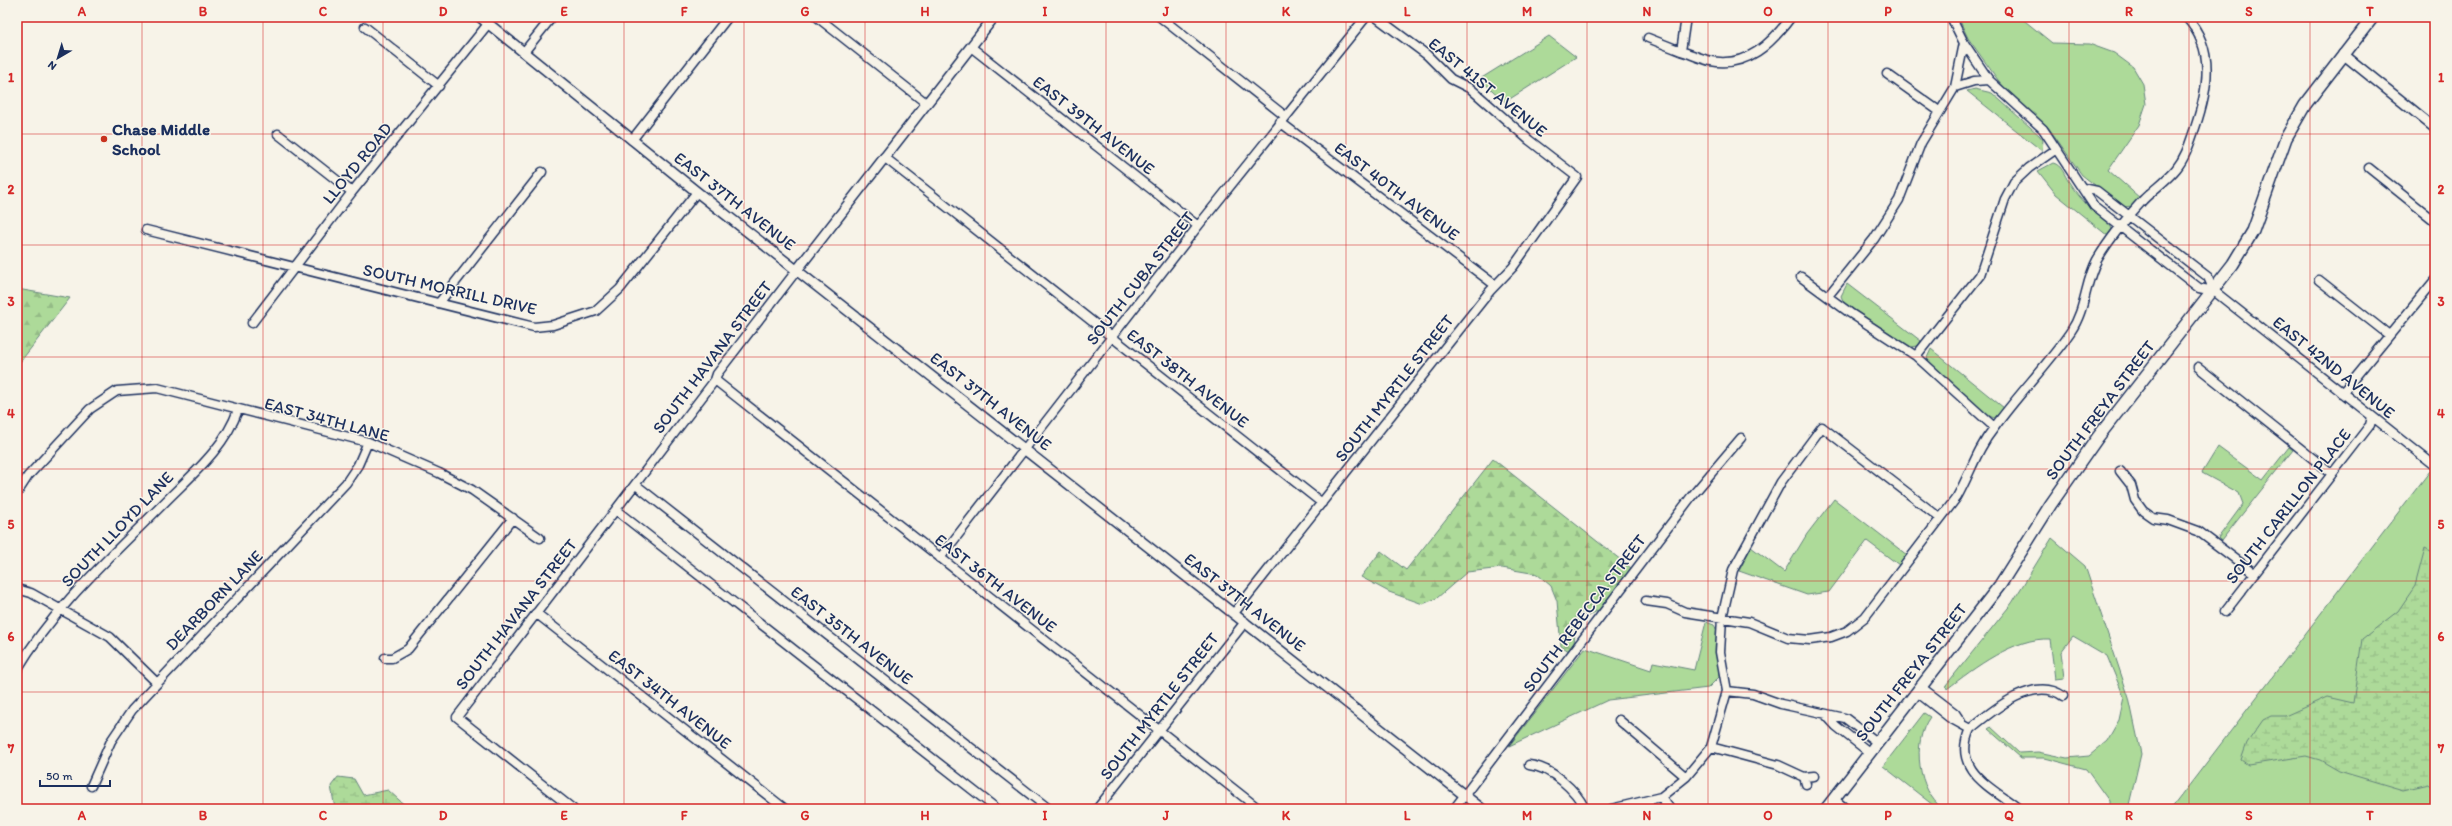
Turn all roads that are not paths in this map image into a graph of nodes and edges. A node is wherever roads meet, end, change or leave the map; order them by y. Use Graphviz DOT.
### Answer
graph roads {
  1 [pos="480,17"];
  2 [pos="552,17"];
  3 [pos="728,17"];
  4 [pos="817,17"];
  5 [pos="994,17"];
  6 [pos="1160,17"];
  7 [pos="1366,17"];
  8 [pos="1376,17"];
  9 [pos="1686,17"];
  10 [pos="1790,17"];
  11 [pos="1951,17"];
  12 [pos="2186,17"];
  13 [pos="2373,17"];
  14 [pos="488,24"];
  15 [pos="365,27"];
  16 [pos="1648,38"];
  17 [pos="1964,43"];
  18 [pos="971,47"];
  19 [pos="1681,51"];
  20 [pos="524,52"];
  21 [pos="2343,54"];
  22 [pos="1887,74"];
  23 [pos="1989,80"];
  24 [pos="438,86"];
  25 [pos="1955,87"];
  26 [pos="926,103"];
  27 [pos="1939,111"];
  28 [pos="1283,119"];
  29 [pos="2435,128"];
  30 [pos="278,134"];
  31 [pos="632,140"];
  32 [pos="2055,150"];
  33 [pos="884,157"];
  34 [pos="2369,168"];
  35 [pos="542,172"];
  36 [pos="1576,182"];
  37 [pos="2083,188"];
  38 [pos="352,192"];
  39 [pos="697,192"];
  40 [pos="2130,216"];
  41 [pos="2435,221"];
  42 [pos="1198,226"];
  43 [pos="2122,227"];
  44 [pos="146,230"];
  45 [pos="293,268"];
  46 [pos="797,270"];
  47 [pos="1801,277"];
  48 [pos="2319,280"];
  49 [pos="2435,280"];
  50 [pos="1496,285"];
  51 [pos="2214,290"];
  52 [pos="1828,296"];
  53 [pos="439,303"];
  54 [pos="252,323"];
  55 [pos="2389,335"];
  56 [pos="1113,338"];
  57 [pos="1916,356"];
  58 [pos="2198,368"];
  59 [pos="715,380"];
  60 [pos="2342,393"];
  61 [pos="238,410"];
  62 [pos="2372,417"];
  63 [pos="1994,428"];
  64 [pos="1741,438"];
  65 [pos="368,442"];
  66 [pos="1025,448"];
  67 [pos="2434,463"];
  68 [pos="2120,472"];
  69 [pos="2332,473"];
  70 [pos="636,485"];
  71 [pos="17,493"];
  72 [pos="1322,503"];
  73 [pos="617,510"];
  74 [pos="513,518"];
  75 [pos="1940,518"];
  76 [pos="540,538"];
  77 [pos="940,558"];
  78 [pos="2254,573"];
  79 [pos="17,589"];
  80 [pos="1646,601"];
  81 [pos="60,609"];
  82 [pos="2224,612"];
  83 [pos="536,613"];
  84 [pos="1234,613"];
  85 [pos="1722,618"];
  86 [pos="1245,622"];
  87 [pos="385,658"];
  88 [pos="17,670"];
  89 [pos="156,682"];
  90 [pos="1919,689"];
  91 [pos="1727,691"];
  92 [pos="2063,696"];
  93 [pos="1825,714"];
  94 [pos="1619,720"];
  95 [pos="1970,729"];
  96 [pos="1159,730"];
  97 [pos="1878,743"];
  98 [pos="1711,746"];
  99 [pos="1870,753"];
  100 [pos="1529,766"];
  101 [pos="1686,776"];
  102 [pos="1814,776"];
  103 [pos="91,786"];
  104 [pos="1465,795"];
  105 [pos="1661,797"];
  106 [pos="1834,799"];
  107 [pos="573,809"];
  108 [pos="785,809"];
  109 [pos="997,809"];
  110 [pos="1049,809"];
  111 [pos="1098,809"];
  112 [pos="1259,809"];
  113 [pos="1454,809"];
  114 [pos="1482,809"];
  115 [pos="1585,809"];
  116 [pos="1613,809"];
  117 [pos="1670,809"];
  118 [pos="1826,809"];
  119 [pos="1846,809"];
  120 [pos="2019,809"];
  1 -- 14 [label="street, EAST 37TH AVENUE"];
  2 -- 20 [label="street"];
  3 -- 31 [label="street"];
  4 -- 26 [label="street"];
  5 -- 18 [label="street, SOUTH HAVANA STREET"];
  6 -- 28 [label="street, EAST 40TH AVENUE"];
  7 -- 28 [label="street, SOUTH CUBA STREET"];
  8 -- 36 [label="street, EAST 41ST AVENUE"];
  9 -- 19 [label="street"];
  10 -- 19 [label="street"];
  11 -- 17 [label="street"];
  12 -- 40 [label="street"];
  13 -- 21 [label="main road, SOUTH FREYA STREET"];
  14 -- 20 [label="street, EAST 37TH AVENUE"];
  14 -- 24 [label="street, LLOYD ROAD"];
  15 -- 24 [label="street"];
  16 -- 19 [label="street"];
  17 -- 23 [label="street"];
  17 -- 25 [label="street"];
  18 -- 26 [label="street, SOUTH HAVANA STREET"];
  18 -- 42 [label="street, EAST 39TH AVENUE"];
  20 -- 31 [label="street, EAST 37TH AVENUE"];
  21 -- 29 [label="street"];
  21 -- 51 [label="main road, SOUTH FREYA STREET"];
  22 -- 27 [label="street"];
  23 -- 25 [label="street"];
  23 -- 32 [label="street"];
  24 -- 38 [label="street, LLOYD ROAD"];
  25 -- 27 [label="street"];
  26 -- 33 [label="street, SOUTH HAVANA STREET"];
  27 -- 52 [label="street"];
  28 -- 42 [label="street, SOUTH CUBA STREET"];
  28 -- 50 [label="street, EAST 40TH AVENUE"];
  30 -- 38 [label="street"];
  31 -- 39 [label="street, EAST 37TH AVENUE"];
  32 -- 37 [label="street"];
  32 -- 57 [label="street"];
  33 -- 46 [label="street, SOUTH HAVANA STREET"];
  33 -- 56 [label="street, EAST 38TH AVENUE"];
  34 -- 41 [label="street"];
  35 -- 53 [label="street"];
  36 -- 50 [label="street, SOUTH MYRTLE STREET"];
  37 -- 40 [label="street"];
  37 -- 43 [label="street"];
  38 -- 45 [label="street, LLOYD ROAD"];
  39 -- 46 [label="street, EAST 37TH AVENUE"];
  39 -- 53 [label="street, SOUTH MORRILL DRIVE"];
  40 -- 43 [label="street"];
  40 -- 51 [label="street"];
  42 -- 56 [label="street, SOUTH CUBA STREET"];
  43 -- 51 [label="street"];
  43 -- 63 [label="street"];
  44 -- 45 [label="street, SOUTH MORRILL DRIVE"];
  45 -- 53 [label="street, SOUTH MORRILL DRIVE"];
  45 -- 54 [label="street, LLOYD ROAD"];
  46 -- 59 [label="street, SOUTH HAVANA STREET"];
  46 -- 66 [label="street, EAST 37TH AVENUE"];
  47 -- 52 [label="street"];
  48 -- 55 [label="street"];
  49 -- 55 [label="street"];
  50 -- 72 [label="street, SOUTH MYRTLE STREET"];
  51 -- 60 [label="street, EAST 42ND AVENUE"];
  51 -- 90 [label="main road, SOUTH FREYA STREET"];
  52 -- 57 [label="street"];
  55 -- 60 [label="street"];
  56 -- 66 [label="street, SOUTH CUBA STREET"];
  56 -- 72 [label="street, EAST 38TH AVENUE"];
  57 -- 63 [label="street"];
  58 -- 69 [label="street"];
  59 -- 70 [label="street, SOUTH HAVANA STREET"];
  59 -- 77 [label="street, EAST 36TH AVENUE"];
  60 -- 62 [label="street, EAST 42ND AVENUE"];
  61 -- 65 [label="street, EAST 34TH LANE"];
  61 -- 71 [label="street, EAST 34TH LANE"];
  61 -- 81 [label="street, SOUTH LLOYD LANE"];
  62 -- 67 [label="street, EAST 42ND AVENUE"];
  62 -- 69 [label="street, SOUTH CARILLON PLACE"];
  63 -- 75 [label="street"];
  64 -- 104 [label="street, SOUTH REBECCA STREET"];
  65 -- 74 [label="street, EAST 34TH LANE"];
  65 -- 89 [label="street, DEARBORN LANE"];
  66 -- 77 [label="street, SOUTH CUBA STREET"];
  66 -- 84 [label="street, EAST 37TH AVENUE"];
  68 -- 78 [label="street"];
  69 -- 78 [label="street, SOUTH CARILLON PLACE"];
  70 -- 73 [label="street, SOUTH HAVANA STREET"];
  70 -- 110 [label="street, EAST 35TH AVENUE"];
  72 -- 84 [label="street, SOUTH MYRTLE STREET"];
  73 -- 83 [label="street, SOUTH HAVANA STREET"];
  73 -- 109 [label="street"];
  74 -- 76 [label="street, EAST 34TH LANE"];
  74 -- 87 [label="street"];
  75 -- 85 [label="street"];
  75 -- 85 [label="street"];
  77 -- 96 [label="street, EAST 36TH AVENUE"];
  78 -- 82 [label="street, SOUTH CARILLON PLACE"];
  79 -- 81 [label="street"];
  80 -- 85 [label="street"];
  81 -- 88 [label="street, SOUTH LLOYD LANE"];
  81 -- 89 [label="street"];
  83 -- 107 [label="street, SOUTH HAVANA STREET"];
  83 -- 108 [label="street, EAST 34TH AVENUE"];
  84 -- 86 [label="street, EAST 37TH AVENUE"];
  85 -- 91 [label="street"];
  86 -- 96 [label="street, SOUTH MYRTLE STREET"];
  86 -- 104 [label="street, EAST 37TH AVENUE"];
  89 -- 103 [label="street, DEARBORN LANE"];
  90 -- 95 [label="street"];
  90 -- 97 [label="main road, SOUTH FREYA STREET"];
  91 -- 93 [label="street"];
  91 -- 98 [label="street"];
  92 -- 95 [label="street"];
  93 -- 97 [label="street"];
  93 -- 99 [label="street"];
  94 -- 101 [label="street"];
  95 -- 120 [label="street"];
  96 -- 111 [label="street, SOUTH MYRTLE STREET"];
  96 -- 112 [label="street, EAST 36TH AVENUE"];
  97 -- 99 [label="main road, SOUTH FREYA STREET"];
  98 -- 101 [label="street"];
  98 -- 102 [label="street"];
  99 -- 106 [label="main road, SOUTH FREYA STREET"];
  100 -- 115 [label="street"];
  101 -- 105 [label="street"];
  104 -- 113 [label="street, SOUTH REBECCA STREET"];
  104 -- 114 [label="street, EAST 37TH AVENUE"];
  105 -- 116 [label="street"];
  105 -- 117 [label="street"];
  106 -- 118 [label="main road, SOUTH FREYA STREET"];
  106 -- 119 [label="street"];
}
